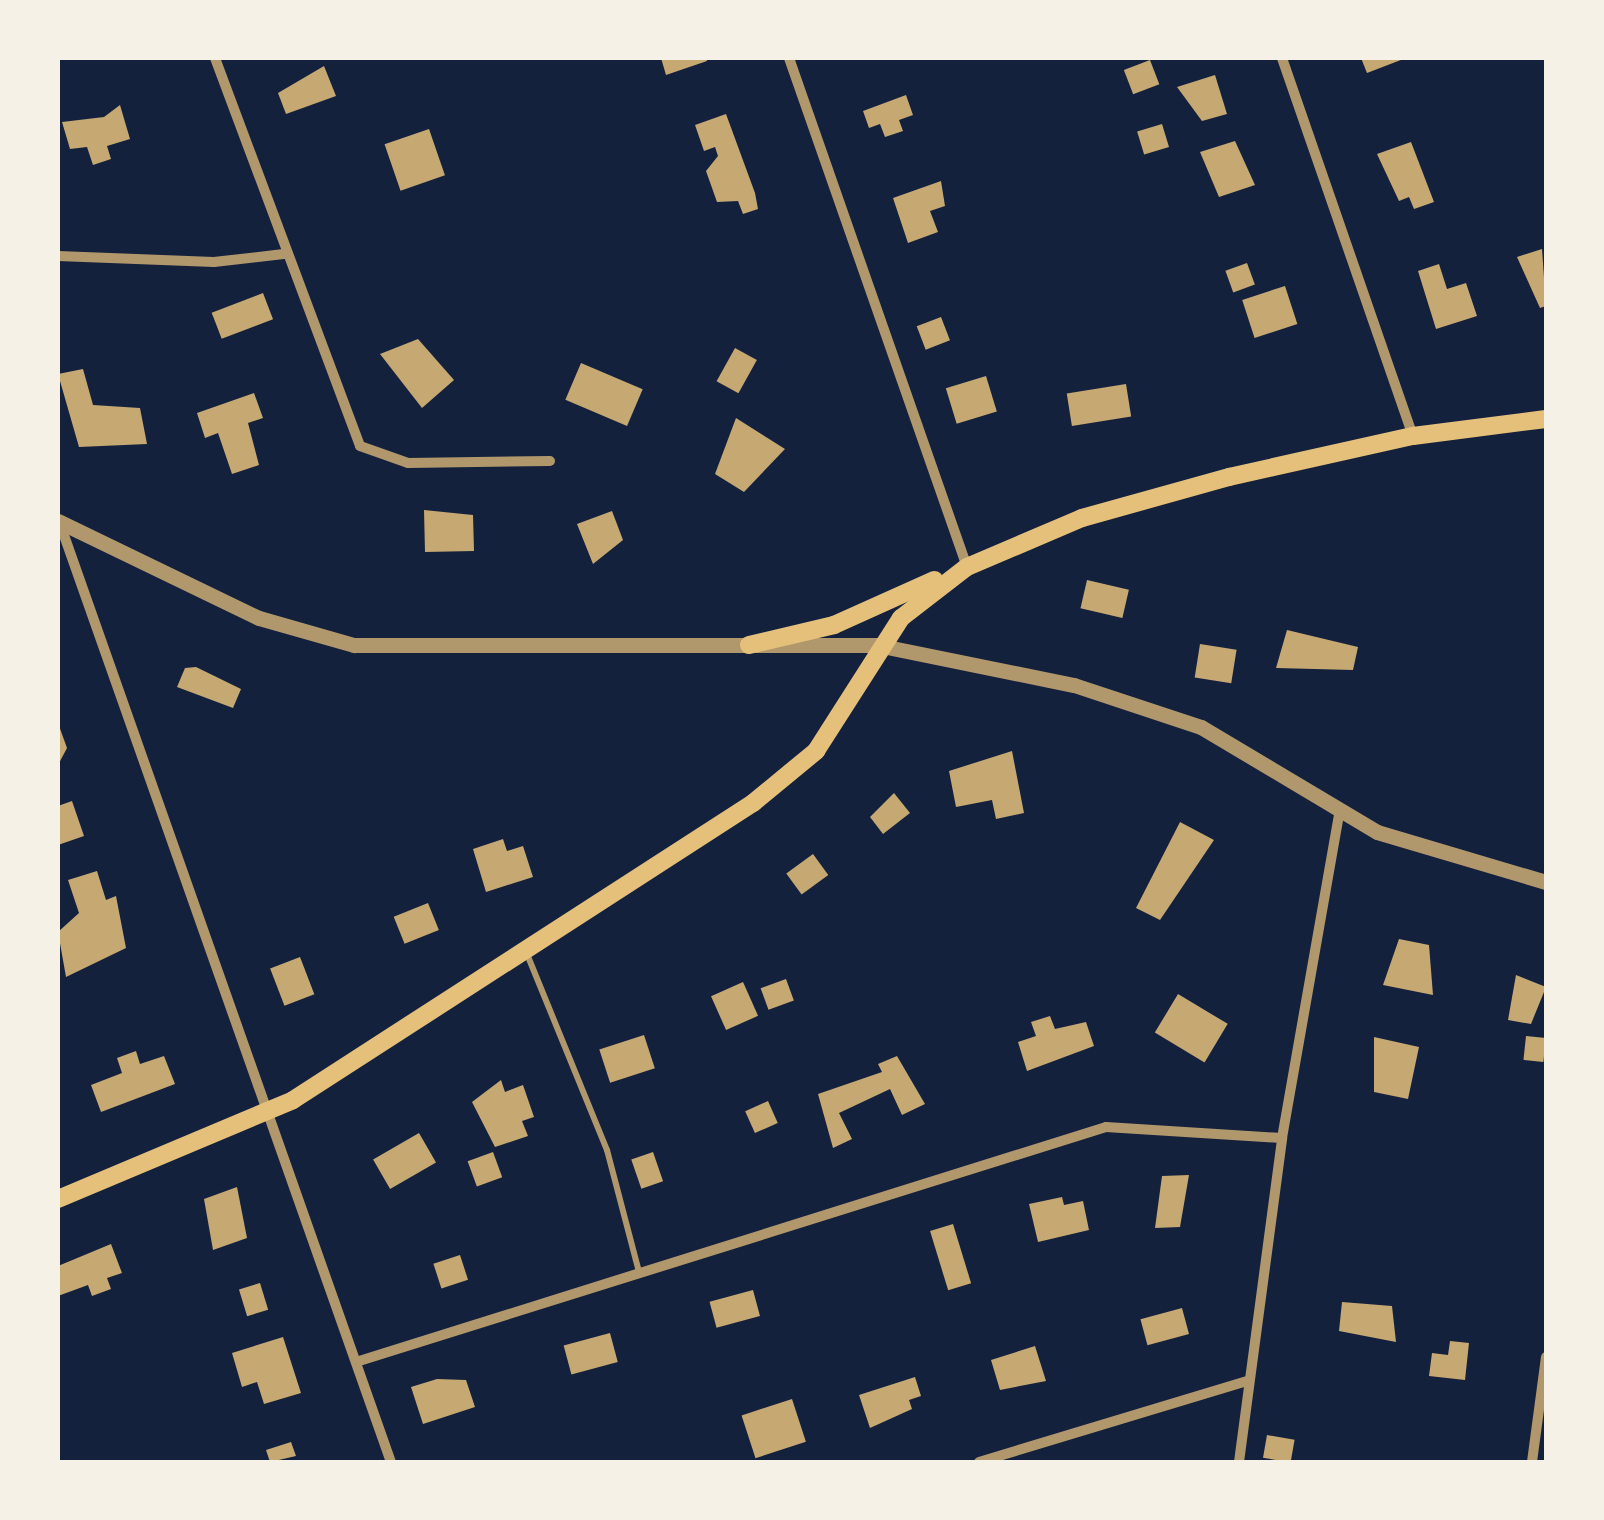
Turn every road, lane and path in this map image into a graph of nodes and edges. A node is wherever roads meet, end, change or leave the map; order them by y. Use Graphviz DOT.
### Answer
graph roads {
  1 [pos="215,58"];
  2 [pos="789,58"];
  3 [pos="1282,58"];
  4 [pos="284,254"];
  5 [pos="58,256"];
  6 [pos="1546,419"];
  7 [pos="1413,436"];
  8 [pos="550,461"];
  9 [pos="58,520"];
  10 [pos="967,566"];
  11 [pos="749,645"];
  12 [pos="877,645"];
  13 [pos="1339,814"];
  14 [pos="1546,882"];
  15 [pos="525,950"];
  16 [pos="268,1114"];
  17 [pos="1282,1138"];
  18 [pos="58,1199"];
  19 [pos="639,1272"];
  20 [pos="1546,1357"];
  21 [pos="356,1362"];
  22 [pos="1247,1381"];
  23 [pos="392,1462"];
  24 [pos="979,1462"];
  25 [pos="1239,1462"];
  26 [pos="1532,1462"];
  1 -- 4 [label="street"];
  2 -- 10 [label="street"];
  3 -- 7 [label="street"];
  4 -- 5 [label="street"];
  4 -- 8 [label="street"];
  6 -- 7 [label="main road"];
  7 -- 10 [label="main road"];
  9 -- 11 [label="street"];
  9 -- 16 [label="street"];
  10 -- 11 [label="main road"];
  10 -- 12 [label="main road"];
  11 -- 12 [label="street"];
  12 -- 13 [label="street"];
  12 -- 15 [label="main road"];
  13 -- 14 [label="street"];
  13 -- 17 [label="street"];
  15 -- 16 [label="main road"];
  15 -- 19 [label="lane"];
  16 -- 18 [label="main road"];
  16 -- 21 [label="street"];
  17 -- 19 [label="street"];
  17 -- 22 [label="street"];
  19 -- 21 [label="street"];
  20 -- 26 [label="street"];
  21 -- 23 [label="street"];
  22 -- 24 [label="street"];
  22 -- 25 [label="street"];
}
